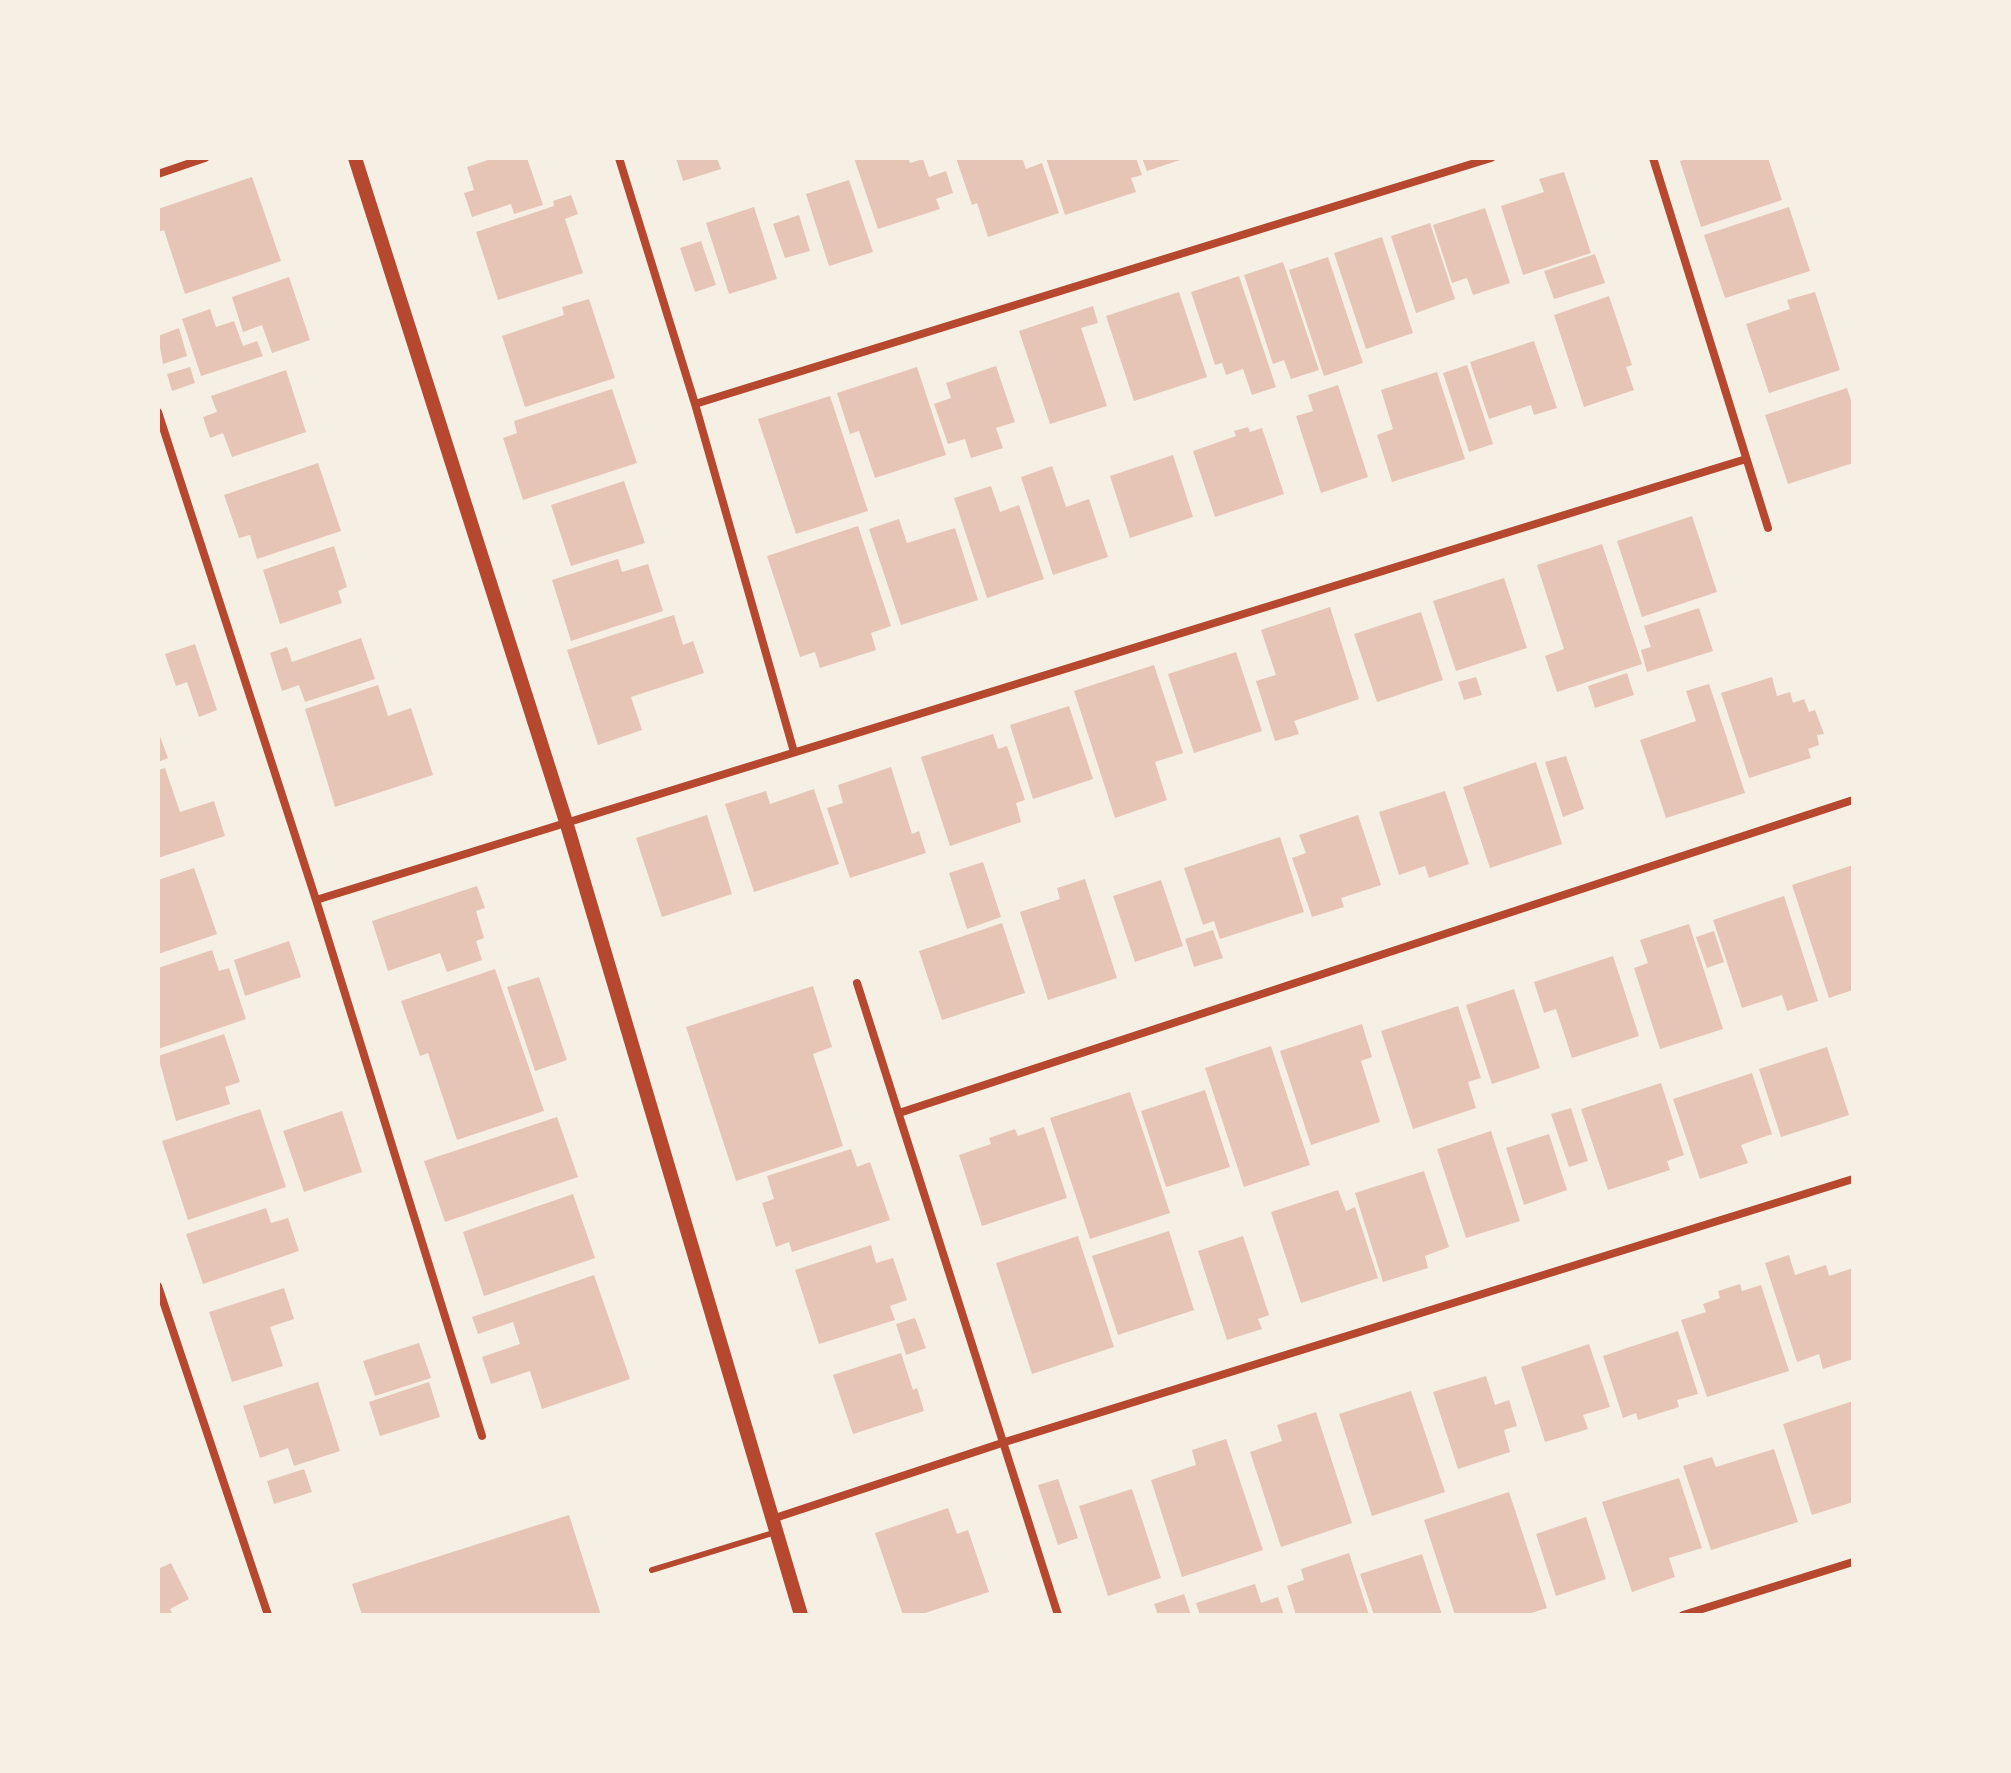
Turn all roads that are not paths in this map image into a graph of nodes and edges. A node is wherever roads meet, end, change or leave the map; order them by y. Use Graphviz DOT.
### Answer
graph roads {
  1 [pos="205,158"];
  2 [pos="355,158"];
  3 [pos="619,158"];
  4 [pos="1491,158"];
  5 [pos="1653,158"];
  6 [pos="158,174"];
  7 [pos="695,404"];
  8 [pos="158,412"];
  9 [pos="1746,459"];
  10 [pos="1768,528"];
  11 [pos="794,752"];
  12 [pos="1853,800"];
  13 [pos="567,825"];
  14 [pos="316,900"];
  15 [pos="857,983"];
  16 [pos="899,1113"];
  17 [pos="1853,1179"];
  18 [pos="158,1286"];
  19 [pos="482,1436"];
  20 [pos="1005,1442"];
  21 [pos="774,1526"];
  22 [pos="1853,1562"];
  23 [pos="652,1570"];
  24 [pos="268,1615"];
  25 [pos="801,1615"];
  26 [pos="1058,1615"];
  27 [pos="1683,1615"];
  1 -- 6 [label="street"];
  2 -- 13 [label="street"];
  3 -- 7 [label="street"];
  4 -- 7 [label="street"];
  5 -- 9 [label="street"];
  7 -- 11 [label="street"];
  8 -- 14 [label="street"];
  9 -- 10 [label="street"];
  9 -- 11 [label="street"];
  11 -- 13 [label="street"];
  12 -- 16 [label="street"];
  13 -- 14 [label="street"];
  13 -- 21 [label="street"];
  14 -- 19 [label="street"];
  15 -- 16 [label="street"];
  16 -- 20 [label="street"];
  17 -- 20 [label="street"];
  18 -- 24 [label="street"];
  20 -- 21 [label="street"];
  20 -- 26 [label="street"];
  21 -- 23 [label="lane"];
  21 -- 25 [label="street"];
  22 -- 27 [label="street"];
}
